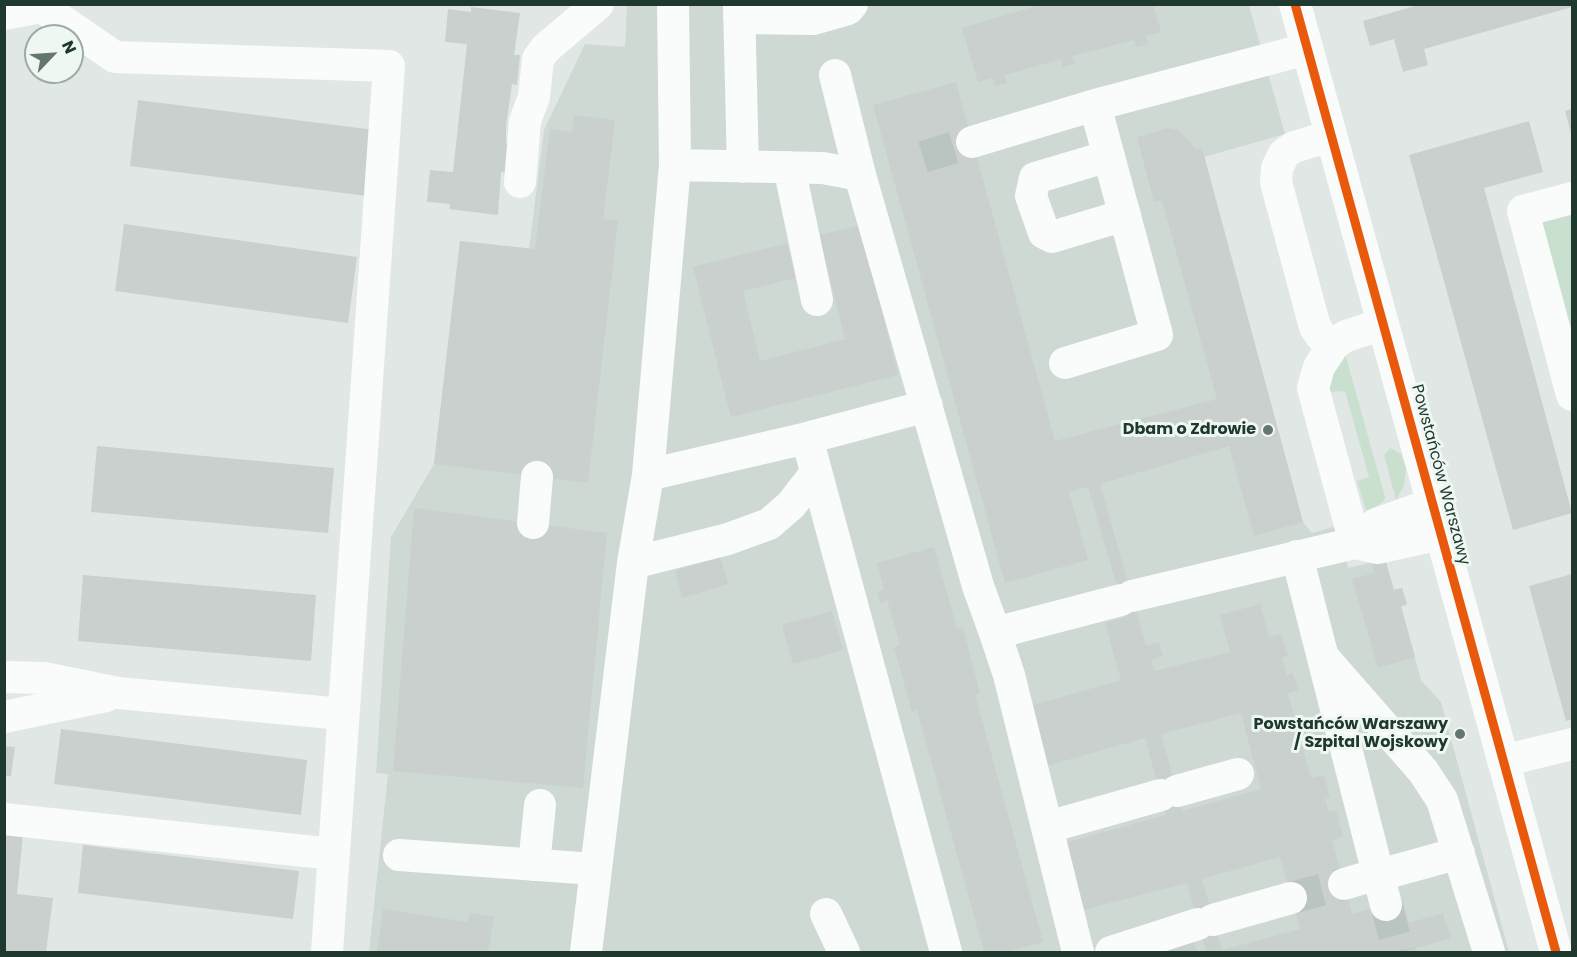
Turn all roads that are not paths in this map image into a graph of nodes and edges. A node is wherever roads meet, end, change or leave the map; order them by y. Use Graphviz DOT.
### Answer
graph roads {
  1 [pos="598,4"];
  2 [pos="673,4"];
  3 [pos="852,4"];
  4 [pos="1295,4"];
  5 [pos="739,11"];
  6 [pos="4,14"];
  7 [pos="1307,49"];
  8 [pos="835,75"];
  9 [pos="1095,105"];
  10 [pos="1331,136"];
  11 [pos="972,142"];
  12 [pos="1108,156"];
  13 [pos="675,165"];
  14 [pos="743,166"];
  15 [pos="789,167"];
  16 [pos="860,175"];
  17 [pos="520,182"];
  18 [pos="1572,198"];
  19 [pos="1125,215"];
  20 [pos="817,300"];
  21 [pos="1383,324"];
  22 [pos="1334,344"];
  23 [pos="1065,363"];
  24 [pos="1572,395"];
  25 [pos="927,406"];
  26 [pos="807,438"];
  27 [pos="815,474"];
  28 [pos="648,475"];
  29 [pos="537,477"];
  30 [pos="1432,504"];
  31 [pos="533,523"];
  32 [pos="1441,534"];
  33 [pos="1355,543"];
  34 [pos="1297,556"];
  35 [pos="633,563"];
  36 [pos="995,633"];
  37 [pos="1320,652"];
  38 [pos="4,677"];
  39 [pos="118,693"];
  40 [pos="342,714"];
  41 [pos="4,717"];
  42 [pos="1572,744"];
  43 [pos="1503,761"];
  44 [pos="1238,774"];
  45 [pos="540,805"];
  46 [pos="4,819"];
  47 [pos="1048,827"];
  48 [pos="1459,853"];
  49 [pos="333,854"];
  50 [pos="399,855"];
  51 [pos="534,865"];
  52 [pos="594,869"];
  53 [pos="1394,871"];
  54 [pos="1291,898"];
  55 [pos="1386,904"];
  56 [pos="826,914"];
  57 [pos="327,952"];
  58 [pos="586,952"];
  59 [pos="844,952"];
  60 [pos="946,952"];
  61 [pos="1078,952"];
  62 [pos="1111,952"];
  63 [pos="1489,952"];
  64 [pos="1556,952"];
  1 -- 17 [label="street"];
  2 -- 13 [label="street"];
  3 -- 5 [label="street"];
  4 -- 7 [label="street, Powstańców Warszawy"];
  5 -- 14 [label="street"];
  6 -- 40 [label="street"];
  7 -- 9 [label="street"];
  7 -- 10 [label="street, Powstańców Warszawy"];
  8 -- 16 [label="street"];
  9 -- 11 [label="street"];
  9 -- 12 [label="street"];
  10 -- 21 [label="street, Powstańców Warszawy"];
  10 -- 22 [label="street"];
  12 -- 19 [label="street"];
  12 -- 19 [label="street"];
  13 -- 14 [label="street"];
  13 -- 28 [label="street"];
  14 -- 15 [label="street"];
  15 -- 16 [label="street"];
  15 -- 20 [label="street"];
  16 -- 25 [label="street"];
  18 -- 24 [label="street"];
  19 -- 23 [label="street"];
  21 -- 22 [label="street"];
  21 -- 30 [label="street, Powstańców Warszawy"];
  22 -- 33 [label="street"];
  25 -- 26 [label="street"];
  25 -- 36 [label="street"];
  26 -- 27 [label="street"];
  26 -- 28 [label="street"];
  27 -- 35 [label="street"];
  27 -- 60 [label="street"];
  28 -- 35 [label="street"];
  29 -- 31 [label="street"];
  30 -- 32 [label="street, Powstańców Warszawy"];
  30 -- 33 [label="street"];
  32 -- 33 [label="street"];
  32 -- 43 [label="street, Powstańców Warszawy"];
  33 -- 34 [label="street"];
  34 -- 36 [label="street"];
  34 -- 37 [label="street"];
  35 -- 52 [label="street"];
  36 -- 47 [label="street"];
  37 -- 48 [label="street"];
  37 -- 55 [label="street"];
  38 -- 39 [label="street"];
  39 -- 40 [label="street"];
  39 -- 41 [label="street"];
  40 -- 49 [label="street"];
  42 -- 43 [label="street"];
  43 -- 64 [label="street, Powstańców Warszawy"];
  44 -- 47 [label="street"];
  45 -- 51 [label="street"];
  46 -- 49 [label="street"];
  47 -- 61 [label="street"];
  48 -- 53 [label="street"];
  48 -- 63 [label="street"];
  49 -- 57 [label="street"];
  50 -- 51 [label="street"];
  51 -- 52 [label="street"];
  52 -- 58 [label="street"];
  54 -- 62 [label="street"];
  56 -- 59 [label="street"];
}
